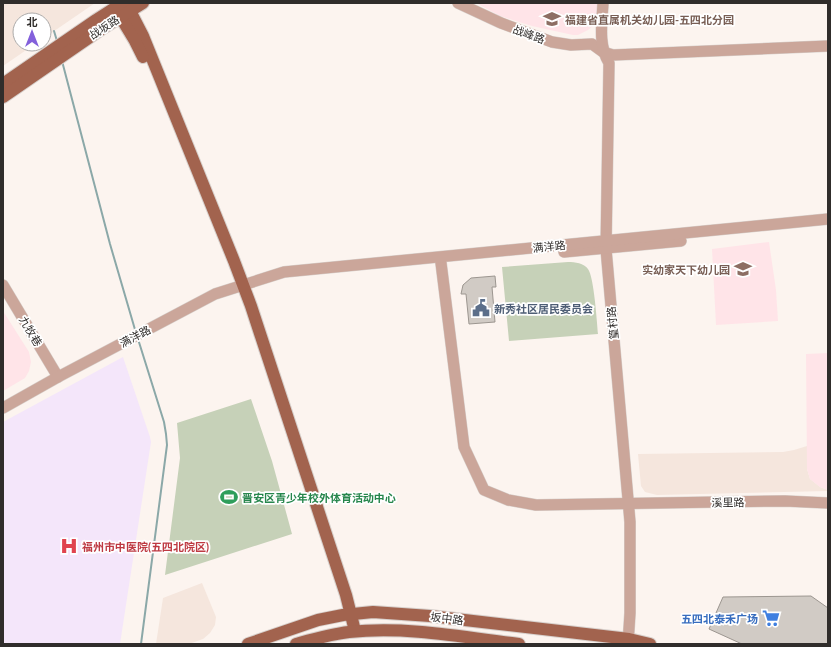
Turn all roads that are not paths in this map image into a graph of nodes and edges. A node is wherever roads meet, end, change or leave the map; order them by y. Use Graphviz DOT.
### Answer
graph roads {
  1 [pos="143,3"];
  2 [pos="458,3"];
  3 [pos="603,3"];
  4 [pos="123,8"];
  5 [pos="828,46"];
  6 [pos="603,52"];
  7 [pos="50,58"];
  8 [pos="3,84"];
  9 [pos="3,97"];
  10 [pos="828,219"];
  11 [pos="828,225"];
  12 [pos="606,245"];
  13 [pos="441,263"];
  14 [pos="271,276"];
  15 [pos="3,286"];
  16 [pos="239,286"];
  17 [pos="58,377"];
  18 [pos="3,408"];
  19 [pos="828,503"];
  20 [pos="628,504"];
  21 [pos="347,614"];
  22 [pos="351,632"];
  23 [pos="629,642"];
  24 [pos="248,644"];
  25 [pos="296,644"];
  26 [pos="519,644"];
  27 [pos="650,644"];
  1 -- 4 [label="main road, 战坂路"];
  2 -- 6 [label="street, 战峰路"];
  3 -- 6 [label="street, 篁村路"];
  4 -- 7 [label="main road, 战坂路"];
  4 -- 16 [label="main road"];
  5 -- 6 [label="street, 战峰路"];
  6 -- 12 [label="street, 篁村路"];
  7 -- 8 [label="main road"];
  7 -- 9 [label="main road"];
  10 -- 12 [label="street, 满洋路"];
  11 -- 12 [label="street, 满洋路"];
  12 -- 13 [label="street, 满洋路"];
  12 -- 14 [label="street, 满洋路"];
  12 -- 20 [label="street, 篁村路"];
  13 -- 14 [label="street, 满洋路"];
  13 -- 20 [label="street, 溪里路"];
  14 -- 16 [label="street, 满洋路"];
  15 -- 17 [label="street, 九牧巷"];
  16 -- 17 [label="street, 满洋路"];
  16 -- 21 [label="main road"];
  17 -- 18 [label="street, 满洋路"];
  19 -- 20 [label="street, 溪里路"];
  20 -- 23 [label="street, 篁村路"];
  21 -- 22 [label="main road"];
  21 -- 23 [label="main road, 坂中路"];
  21 -- 24 [label="main road, 坂中路"];
  22 -- 25 [label="main road, 坂中路"];
  22 -- 26 [label="main road, 坂中路"];
  23 -- 27 [label="main road, 坂中路"];
}
